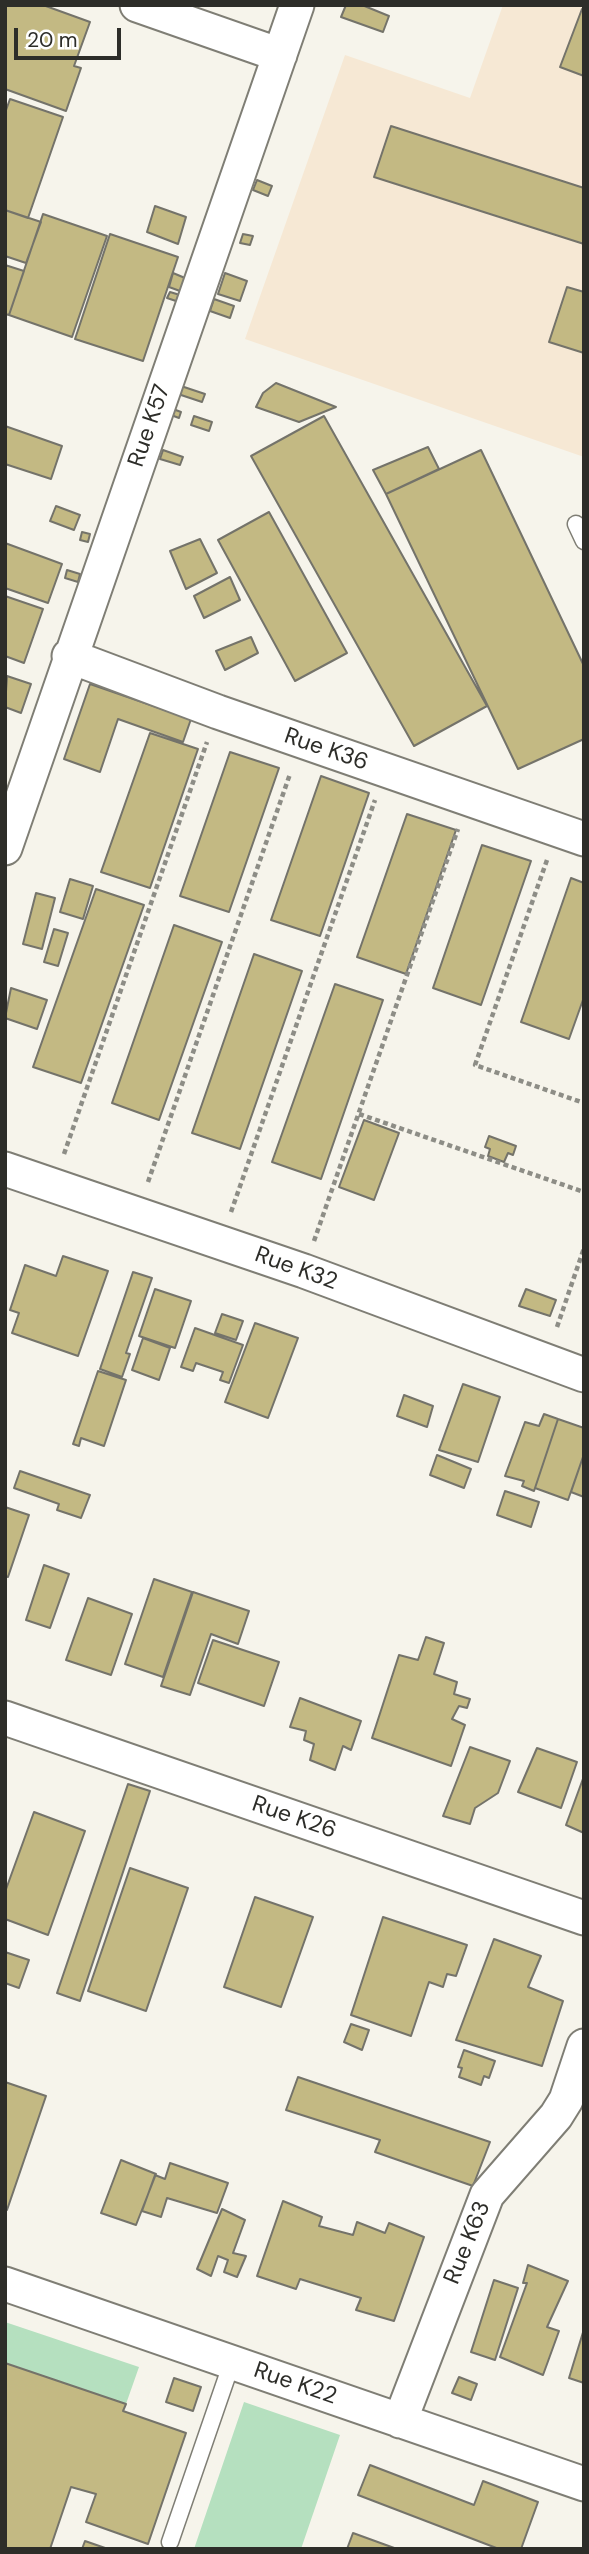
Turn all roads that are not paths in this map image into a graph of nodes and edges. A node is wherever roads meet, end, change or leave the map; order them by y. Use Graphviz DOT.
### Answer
graph roads {
  1 [pos="137,5"];
  2 [pos="297,5"];
  3 [pos="280,55"];
  4 [pos="576,524"];
  5 [pos="584,541"];
  6 [pos="69,656"];
  7 [pos="570,835"];
  8 [pos="5,848"];
  9 [pos="5,1169"];
  10 [pos="584,1375"];
  11 [pos="5,1718"];
  12 [pos="584,1918"];
  13 [pos="584,2046"];
  14 [pos="5,2284"];
  15 [pos="232,2362"];
  16 [pos="400,2421"];
  17 [pos="584,2484"];
  18 [pos="170,2542"];
  1 -- 3 [label="street"];
  2 -- 3 [label="street, Rue K57"];
  3 -- 6 [label="street, Rue K57"];
  4 -- 5 [label="lane"];
  6 -- 7 [label="street, Rue K36"];
  6 -- 8 [label="street, Rue K57"];
  9 -- 10 [label="street, Rue K32"];
  11 -- 12 [label="street, Rue K26"];
  13 -- 16 [label="street, Rue K63"];
  14 -- 15 [label="street, Rue K22"];
  15 -- 16 [label="street, Rue K22"];
  15 -- 18 [label="lane"];
  16 -- 17 [label="street, Rue K22"];
}
